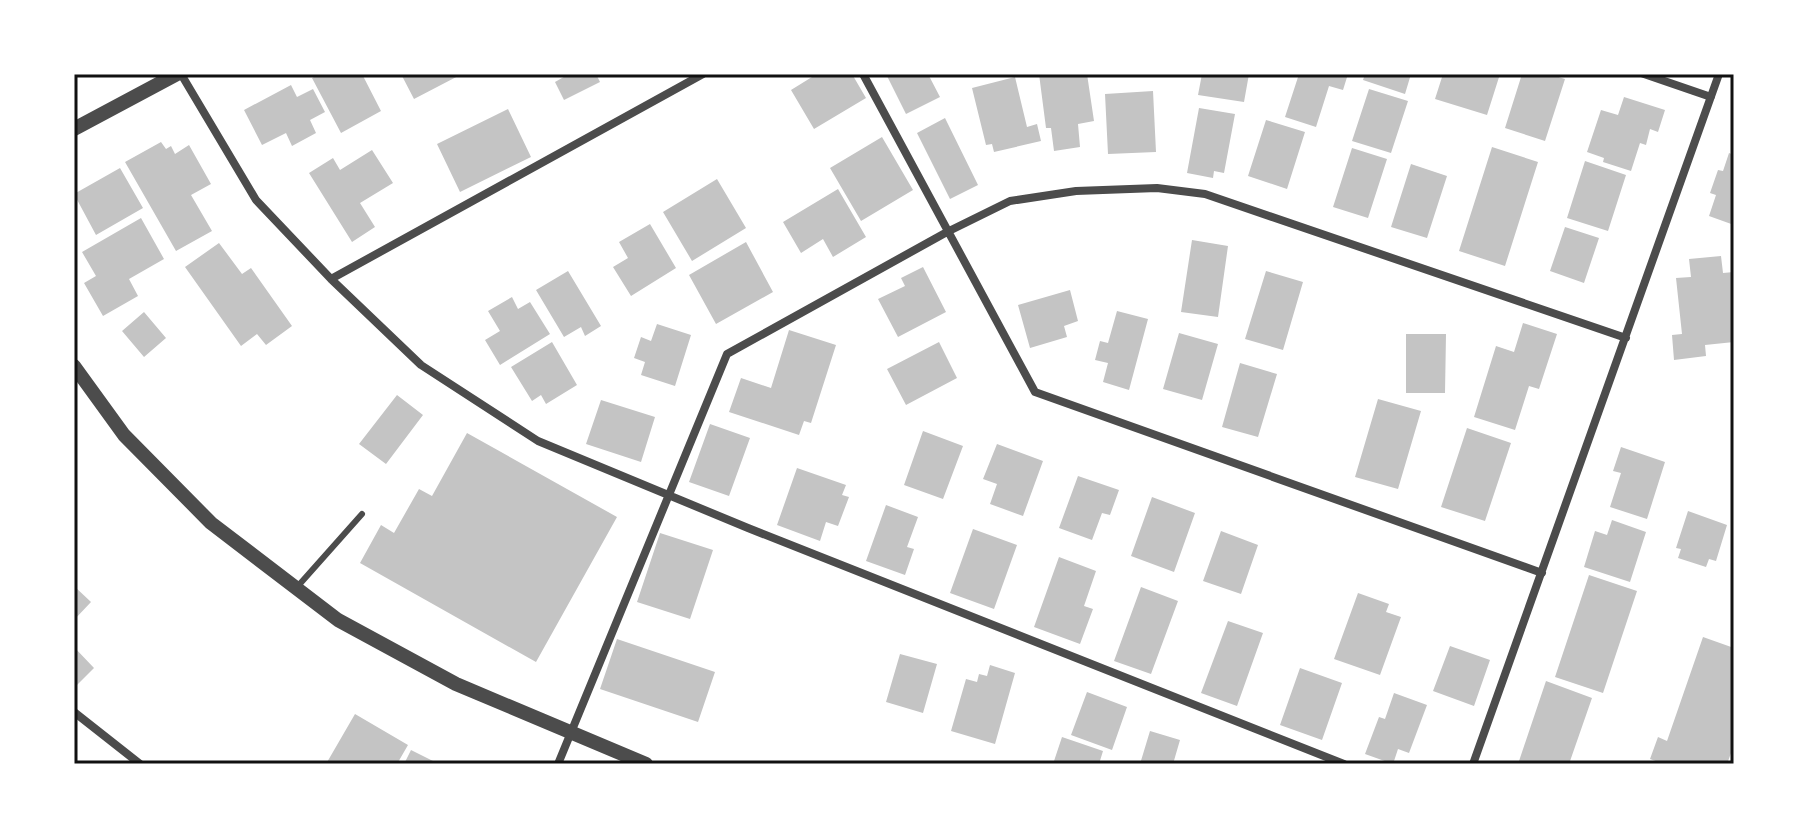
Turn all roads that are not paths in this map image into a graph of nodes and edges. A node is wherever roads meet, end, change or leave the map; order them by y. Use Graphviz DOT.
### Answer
graph roads {
  1 [pos="179,74"];
  2 [pos="703,74"];
  3 [pos="863,74"];
  4 [pos="1644,74"];
  5 [pos="1719,74"];
  6 [pos="1711,97"];
  7 [pos="74,129"];
  8 [pos="947,232"];
  9 [pos="331,279"];
  10 [pos="1626,338"];
  11 [pos="74,366"];
  12 [pos="671,496"];
  13 [pos="362,514"];
  14 [pos="1542,573"];
  15 [pos="297,588"];
  16 [pos="74,712"];
  17 [pos="571,732"];
  18 [pos="140,764"];
  19 [pos="558,764"];
  20 [pos="646,764"];
  21 [pos="1344,764"];
  22 [pos="1473,764"];
  1 -- 7 [label="street"];
  1 -- 9 [label="street"];
  2 -- 9 [label="street"];
  3 -- 8 [label="street"];
  4 -- 6 [label="street"];
  5 -- 6 [label="street"];
  6 -- 10 [label="street"];
  8 -- 10 [label="street"];
  8 -- 12 [label="street"];
  8 -- 14 [label="street"];
  9 -- 12 [label="street"];
  10 -- 14 [label="street"];
  11 -- 15 [label="street"];
  12 -- 17 [label="street"];
  12 -- 21 [label="street"];
  13 -- 15 [label="lane"];
  14 -- 22 [label="street"];
  15 -- 17 [label="street"];
  16 -- 18 [label="street"];
  17 -- 19 [label="street"];
  17 -- 20 [label="street"];
}
